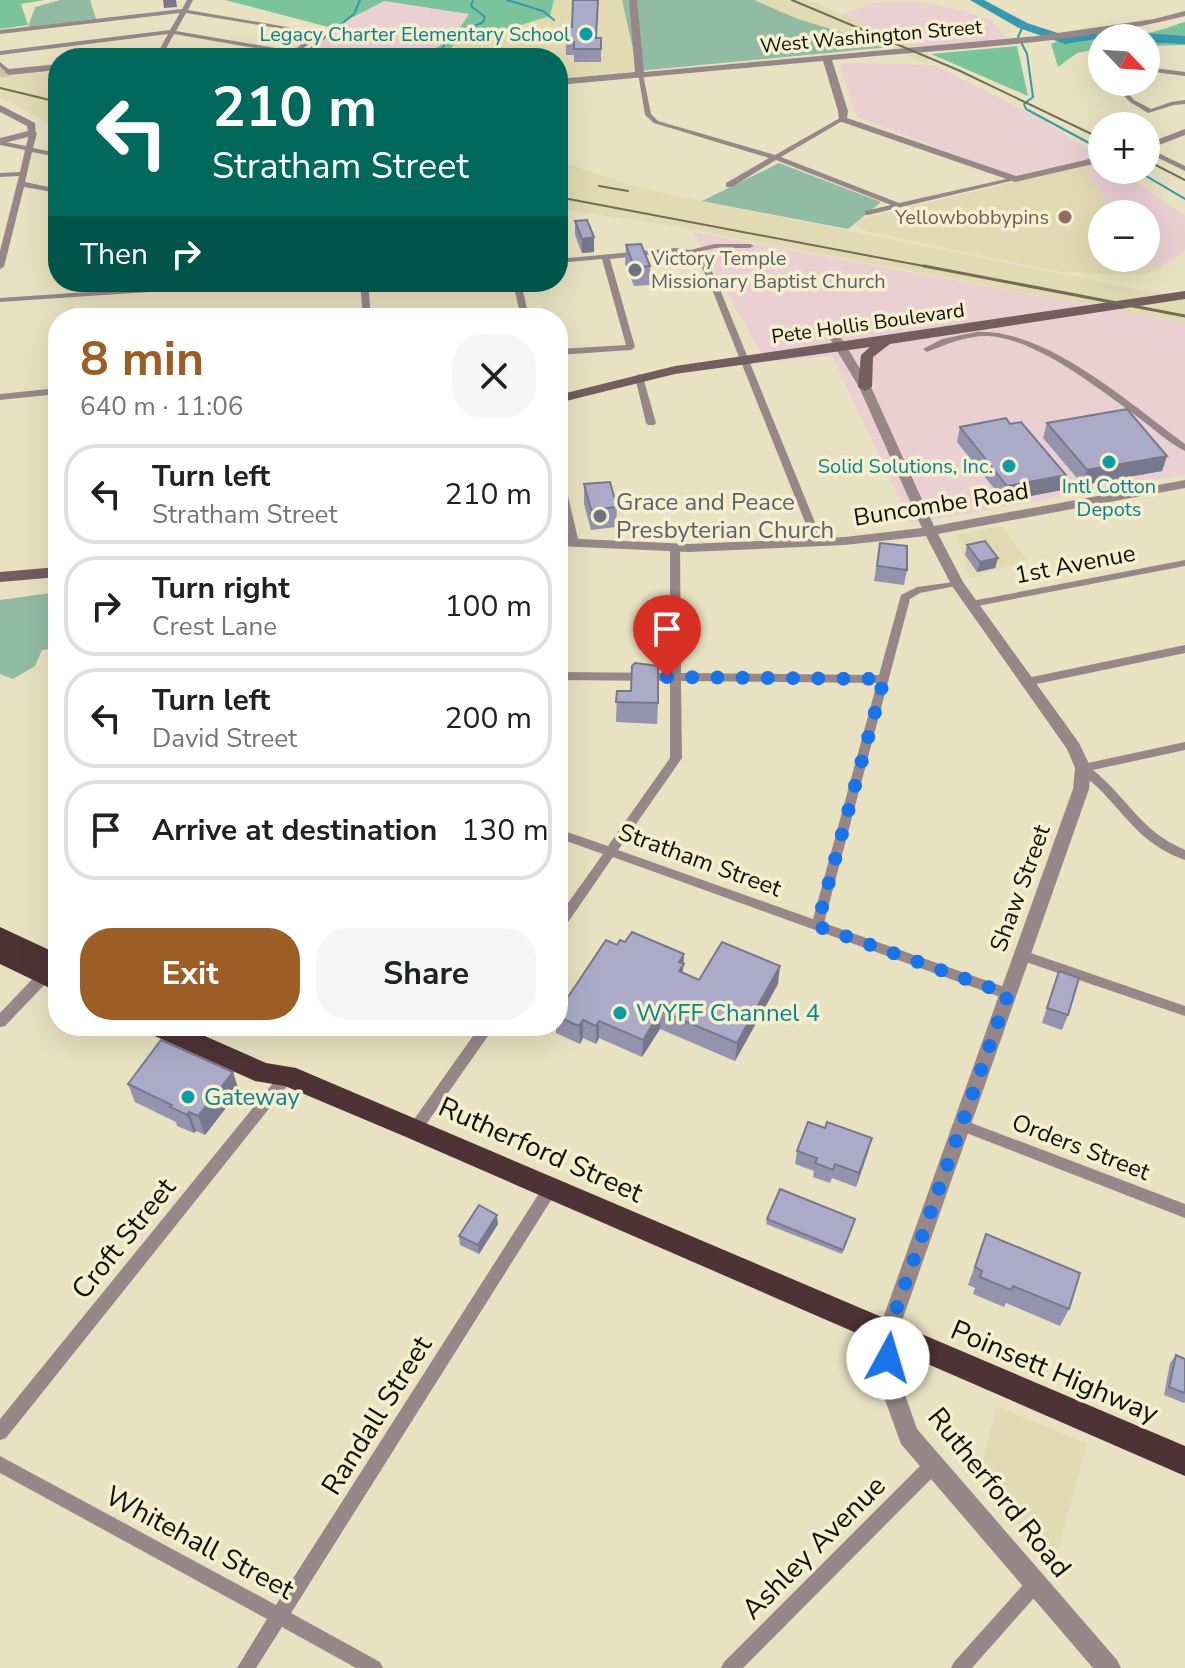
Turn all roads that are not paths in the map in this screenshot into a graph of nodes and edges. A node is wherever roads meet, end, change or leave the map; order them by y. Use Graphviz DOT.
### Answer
graph roads {
  1 [pos="190,0"];
  2 [pos="633,0"];
  3 [pos="183,11"];
  4 [pos="1185,13"];
  5 [pos="0,32"];
  6 [pos="172,32"];
  7 [pos="163,48"];
  8 [pos="266,48"];
  9 [pos="301,48"];
  10 [pos="0,53"];
  11 [pos="827,58"];
  12 [pos="0,64"];
  13 [pos="48,68"];
  14 [pos="1160,71"];
  15 [pos="9,72"];
  16 [pos="640,74"];
  17 [pos="1185,74"];
  18 [pos="568,81"];
  19 [pos="1127,96"];
  20 [pos="1185,102"];
  21 [pos="0,108"];
  22 [pos="842,119"];
  23 [pos="31,128"];
  24 [pos="1185,132"];
  25 [pos="1,140"];
  26 [pos="1160,142"];
  27 [pos="31,150"];
  28 [pos="48,153"];
  29 [pos="1160,156"];
  30 [pos="778,158"];
  31 [pos="1088,162"];
  32 [pos="1185,169"];
  33 [pos="24,174"];
  34 [pos="0,175"];
  35 [pos="1015,179"];
  36 [pos="22,184"];
  37 [pos="729,185"];
  38 [pos="48,189"];
  39 [pos="899,206"];
  40 [pos="868,213"];
  41 [pos="4,236"];
  42 [pos="750,246"];
  43 [pos="693,251"];
  44 [pos="605,256"];
  45 [pos="568,260"];
  46 [pos="0,267"];
  47 [pos="1185,286"];
  48 [pos="101,292"];
  49 [pos="1185,295"];
  50 [pos="0,300"];
  51 [pos="894,340"];
  52 [pos="839,343"];
  53 [pos="927,349"];
  54 [pos="568,351"];
  55 [pos="743,356"];
  56 [pos="639,377"];
  57 [pos="568,383"];
  58 [pos="865,387"];
  59 [pos="48,392"];
  60 [pos="568,396"];
  61 [pos="0,397"];
  62 [pos="651,423"];
  63 [pos="1185,448"];
  64 [pos="1185,484"];
  65 [pos="568,518"];
  66 [pos="930,531"];
  67 [pos="818,542"];
  68 [pos="568,543"];
  69 [pos="574,543"];
  70 [pos="675,547"];
  71 [pos="1184,564"];
  72 [pos="48,573"];
  73 [pos="30,575"];
  74 [pos="0,577"];
  75 [pos="957,583"];
  76 [pos="0,590"];
  77 [pos="972,604"];
  78 [pos="1185,649"];
  79 [pos="568,676"];
  80 [pos="675,677"];
  81 [pos="884,679"];
  82 [pos="1027,682"];
  83 [pos="1185,746"];
  84 [pos="1083,768"];
  85 [pos="568,837"];
  86 [pos="611,852"];
  87 [pos="1185,855"];
  88 [pos="568,913"];
  89 [pos="817,926"];
  90 [pos="0,936"];
  91 [pos="0,953"];
  92 [pos="1022,955"];
  93 [pos="48,965"];
  94 [pos="48,967"];
  95 [pos="48,976"];
  96 [pos="1008,994"];
  97 [pos="1185,1011"];
  98 [pos="0,1022"];
  99 [pos="180,1036"];
  100 [pos="215,1036"];
  101 [pos="481,1036"];
  102 [pos="287,1076"];
  103 [pos="961,1125"];
  104 [pos="415,1129"];
  105 [pos="550,1189"];
  106 [pos="1185,1211"];
  107 [pos="768,1282"];
  108 [pos="887,1335"];
  109 [pos="0,1432"];
  110 [pos="1185,1461"];
  111 [pos="0,1464"];
  112 [pos="933,1465"];
  113 [pos="1036,1583"];
  114 [pos="280,1615"];
  115 [pos="246,1668"];
  116 [pos="374,1668"];
  117 [pos="730,1668"];
  118 [pos="960,1668"];
  119 [pos="1109,1668"];
  1 -- 3 [label="street"];
  2 -- 16 [label="street"];
  3 -- 5 [label="street"];
  3 -- 6 [label="street"];
  3 -- 9 [label="street"];
  4 -- 11 [label="street, West Washington Street"];
  6 -- 7 [label="street"];
  6 -- 8 [label="street"];
  6 -- 10 [label="street"];
  11 -- 16 [label="street, West Washington Street"];
  11 -- 22 [label="street"];
  12 -- 15 [label="street"];
  13 -- 15 [label="street"];
  14 -- 17 [label="street"];
  16 -- 18 [label="street, West Washington Street"];
  16 -- 30 [label="street"];
  19 -- 20 [label="street"];
  21 -- 23 [label="street"];
  22 -- 30 [label="street"];
  22 -- 35 [label="street"];
  23 -- 25 [label="street"];
  23 -- 27 [label="street"];
  24 -- 26 [label="street"];
  25 -- 27 [label="street"];
  27 -- 28 [label="street"];
  27 -- 33 [label="street"];
  29 -- 32 [label="street"];
  30 -- 37 [label="street"];
  30 -- 39 [label="street"];
  31 -- 35 [label="street"];
  33 -- 34 [label="street"];
  33 -- 36 [label="street"];
  35 -- 39 [label="street"];
  36 -- 38 [label="street"];
  36 -- 41 [label="street"];
  39 -- 40 [label="street"];
  41 -- 46 [label="street"];
  42 -- 43 [label="street"];
  43 -- 44 [label="street"];
  43 -- 55 [label="street"];
  44 -- 45 [label="street"];
  44 -- 54 [label="street"];
  47 -- 52 [label="main road, Pete Hollis Boulevard"];
  48 -- 50 [label="street"];
  49 -- 51 [label="main road, Pete Hollis Boulevard"];
  51 -- 52 [label="main road, Pete Hollis Boulevard"];
  51 -- 58 [label="main road"];
  52 -- 55 [label="main road, Pete Hollis Boulevard"];
  52 -- 58 [label="street"];
  53 -- 63 [label="street"];
  55 -- 56 [label="main road, Pete Hollis Boulevard"];
  55 -- 57 [label="main road, Pete Hollis Boulevard"];
  55 -- 67 [label="street"];
  56 -- 60 [label="main road, Pete Hollis Boulevard"];
  56 -- 62 [label="street"];
  58 -- 66 [label="street"];
  59 -- 61 [label="street"];
  64 -- 66 [label="street, Buncombe Road"];
  65 -- 69 [label="street"];
  66 -- 67 [label="street, Buncombe Road"];
  66 -- 75 [label="street"];
  67 -- 70 [label="street, Buncombe Road"];
  68 -- 69 [label="street, Buncombe Road"];
  69 -- 70 [label="street, Buncombe Road"];
  70 -- 80 [label="street"];
  71 -- 77 [label="street, 1st Avenue"];
  72 -- 73 [label="main road"];
  73 -- 74 [label="main road"];
  73 -- 76 [label="main road"];
  75 -- 77 [label="street"];
  75 -- 81 [label="street"];
  77 -- 82 [label="street"];
  78 -- 82 [label="street"];
  79 -- 80 [label="street"];
  80 -- 81 [label="street"];
  80 -- 86 [label="street"];
  81 -- 89 [label="street"];
  82 -- 84 [label="street"];
  83 -- 84 [label="street"];
  84 -- 87 [label="street"];
  84 -- 92 [label="street, Shaw Street"];
  85 -- 86 [label="street, Stratham Street"];
  86 -- 88 [label="street"];
  86 -- 89 [label="street, Stratham Street"];
  89 -- 96 [label="street, Stratham Street"];
  90 -- 93 [label="highway"];
  91 -- 94 [label="highway"];
  92 -- 96 [label="street, Shaw Street"];
  92 -- 97 [label="street"];
  95 -- 98 [label="street"];
  96 -- 103 [label="street, Shaw Street"];
  99 -- 102 [label="highway, Rutherford Street"];
  100 -- 102 [label="highway, Rutherford Street"];
  101 -- 104 [label="street"];
  102 -- 104 [label="highway, Rutherford Street"];
  102 -- 109 [label="street, Croft Street"];
  103 -- 106 [label="street, Orders Street"];
  103 -- 108 [label="street, Shaw Street"];
  104 -- 105 [label="highway, Rutherford Street"];
  105 -- 107 [label="highway, Rutherford Street"];
  105 -- 114 [label="street, Randall Street"];
  107 -- 108 [label="highway, Poinsett Highway"];
  108 -- 110 [label="highway, Poinsett Highway"];
  108 -- 112 [label="street, Rutherford Road"];
  111 -- 114 [label="street, Whitehall Street"];
  112 -- 113 [label="street, Rutherford Road"];
  112 -- 117 [label="street, Ashley Avenue"];
  113 -- 118 [label="street"];
  113 -- 119 [label="street, Rutherford Road"];
  114 -- 115 [label="street, Randall Street"];
  114 -- 116 [label="street, Whitehall Street"];
}
